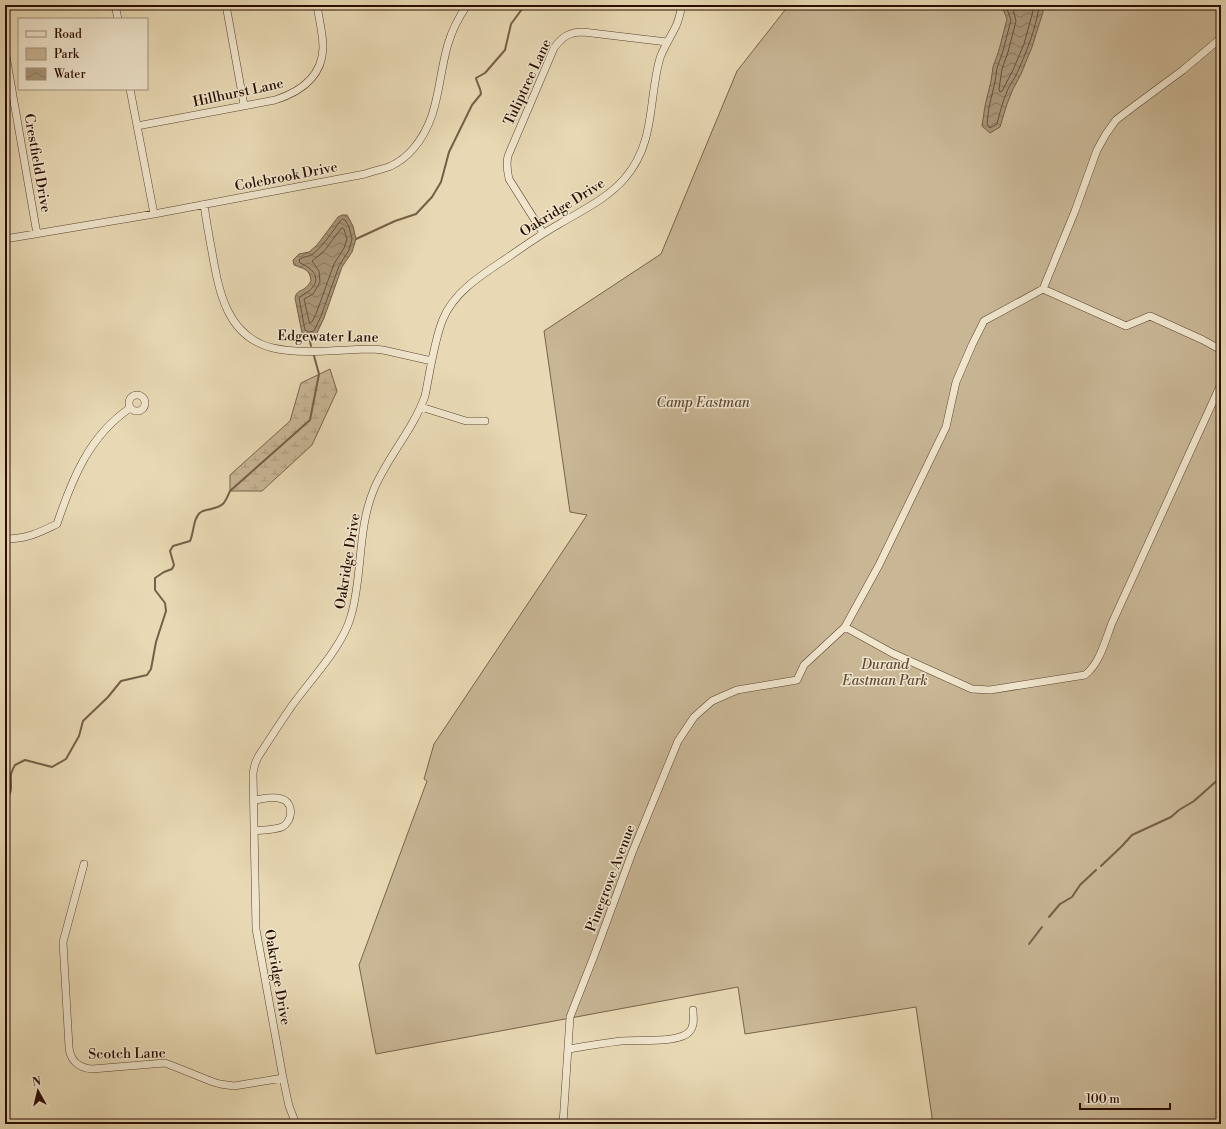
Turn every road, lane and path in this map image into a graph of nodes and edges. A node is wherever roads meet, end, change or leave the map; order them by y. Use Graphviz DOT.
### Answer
graph roads {
  1 [pos="116,5"];
  2 [pos="226,5"];
  3 [pos="317,5"];
  4 [pos="467,5"];
  5 [pos="682,5"];
  6 [pos="118,18"];
  7 [pos="1221,38"];
  8 [pos="667,42"];
  9 [pos="5,50"];
  10 [pos="130,90"];
  11 [pos="244,105"];
  12 [pos="137,126"];
  13 [pos="204,204"];
  14 [pos="154,214"];
  15 [pos="543,233"];
  16 [pos="37,234"];
  17 [pos="5,240"];
  18 [pos="1043,289"];
  19 [pos="1221,350"];
  20 [pos="432,362"];
  21 [pos="1221,384"];
  22 [pos="421,406"];
  23 [pos="130,408"];
  24 [pos="485,421"];
  25 [pos="5,539"];
  26 [pos="845,627"];
  27 [pos="254,800"];
  28 [pos="254,831"];
  29 [pos="84,864"];
  30 [pos="693,1010"];
  31 [pos="569,1049"];
  32 [pos="283,1078"];
  33 [pos="296,1124"];
  34 [pos="563,1124"];
  1 -- 6 [label="street"];
  2 -- 11 [label="street"];
  3 -- 11 [label="street, Hillhurst Lane"];
  4 -- 13 [label="street, Colebrook Drive"];
  5 -- 8 [label="street, Oakridge Drive"];
  7 -- 18 [label="street"];
  8 -- 15 [label="street, Oakridge Drive"];
  8 -- 15 [label="street, Tuliptree Lane"];
  9 -- 16 [label="street, Crestfield Drive"];
  10 -- 12 [label="street"];
  11 -- 12 [label="street, Hillhurst Lane"];
  12 -- 14 [label="street"];
  13 -- 14 [label="street, Colebrook Drive"];
  13 -- 20 [label="street, Edgewater Lane"];
  14 -- 16 [label="street, Colebrook Drive"];
  15 -- 20 [label="street, Oakridge Drive"];
  16 -- 17 [label="street, Colebrook Drive"];
  18 -- 19 [label="street"];
  18 -- 26 [label="street"];
  20 -- 22 [label="street, Oakridge Drive"];
  21 -- 26 [label="street"];
  22 -- 24 [label="street"];
  22 -- 27 [label="street, Oakridge Drive"];
  23 -- 25 [label="street"];
  26 -- 31 [label="street, Pinegrove Avenue"];
  27 -- 28 [label="street, Oakridge Drive"];
  27 -- 28 [label="street"];
  28 -- 32 [label="street, Oakridge Drive"];
  29 -- 32 [label="street, Scotch Lane"];
  30 -- 31 [label="street"];
  31 -- 34 [label="street, Pinegrove Avenue"];
  32 -- 33 [label="street, Oakridge Drive"];
}
